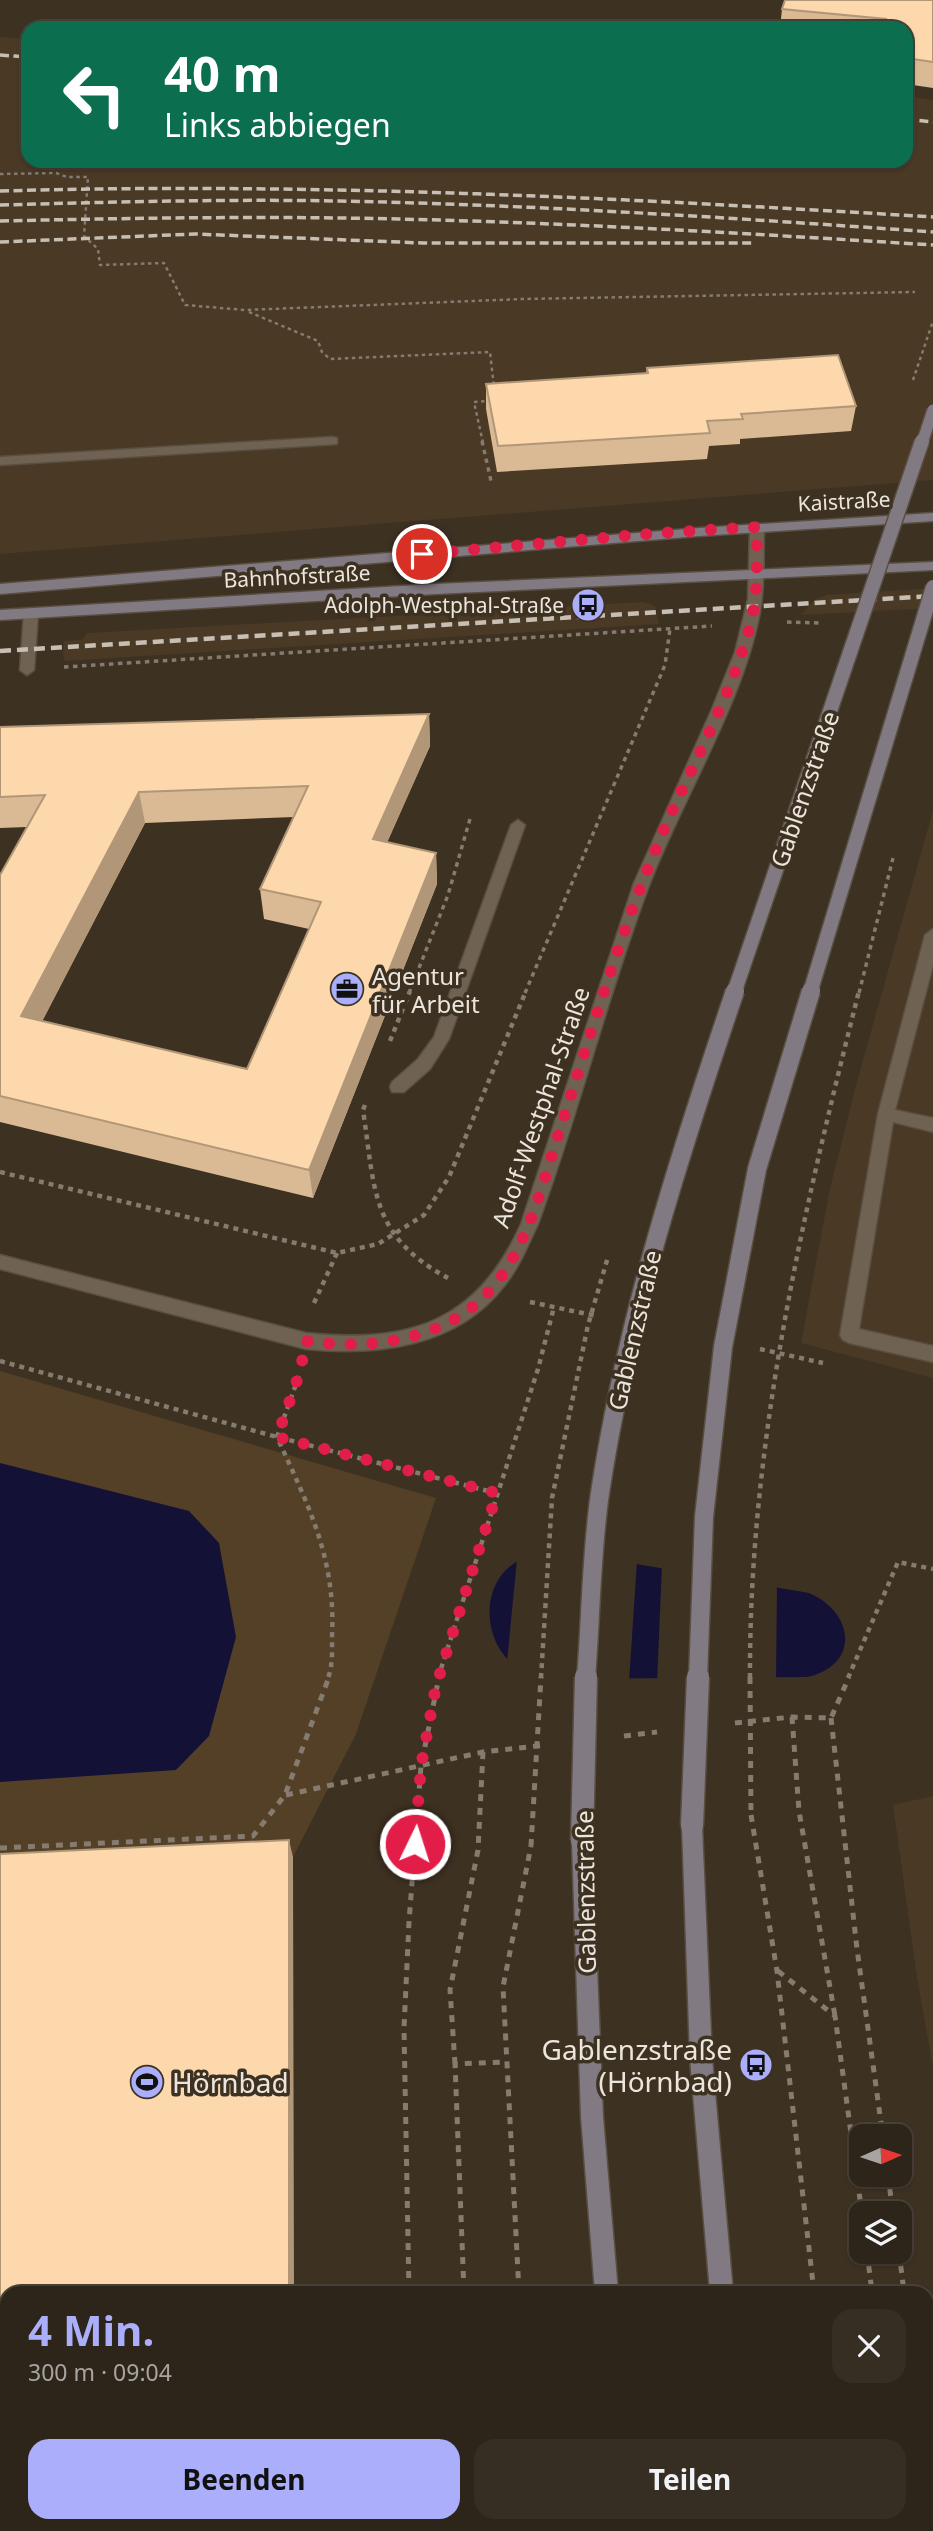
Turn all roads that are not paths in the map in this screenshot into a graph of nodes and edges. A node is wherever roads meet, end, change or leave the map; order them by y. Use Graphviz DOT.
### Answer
graph roads {
  1 [pos="933,410"];
  2 [pos="332,441"];
  3 [pos="0,461"];
  4 [pos="933,517"];
  5 [pos="757,527"];
  6 [pos="933,566"];
  7 [pos="756,575"];
  8 [pos="933,587"];
  9 [pos="0,589"];
  10 [pos="31,613"];
  11 [pos="0,615"];
  12 [pos="27,670"];
  13 [pos="518,825"];
  14 [pos="933,935"];
  15 [pos="398,1087"];
  16 [pos="886,1114"];
  17 [pos="933,1125"];
  18 [pos="0,1262"];
  19 [pos="933,1354"];
  20 [pos="606,2286"];
  21 [pos="721,2286"];
  1 -- 20 [label="main road, Gablenzstraße, bridge"];
  2 -- 3 [label="street"];
  4 -- 5 [label="main road, Kaistraße"];
  5 -- 7 [label="street, Adolf-Westphal-Straße"];
  5 -- 9 [label="main road, Bahnhofstraße"];
  6 -- 7 [label="main road, Bahnhofstraße"];
  7 -- 10 [label="main road, Bahnhofstraße"];
  7 -- 18 [label="street, Adolf-Westphal-Straße"];
  8 -- 21 [label="main road, bridge"];
  10 -- 11 [label="main road, Bahnhofstraße"];
  10 -- 12 [label="street"];
  13 -- 15 [label="street"];
  14 -- 16 [label="street"];
  16 -- 17 [label="street"];
  16 -- 19 [label="street"];
}
